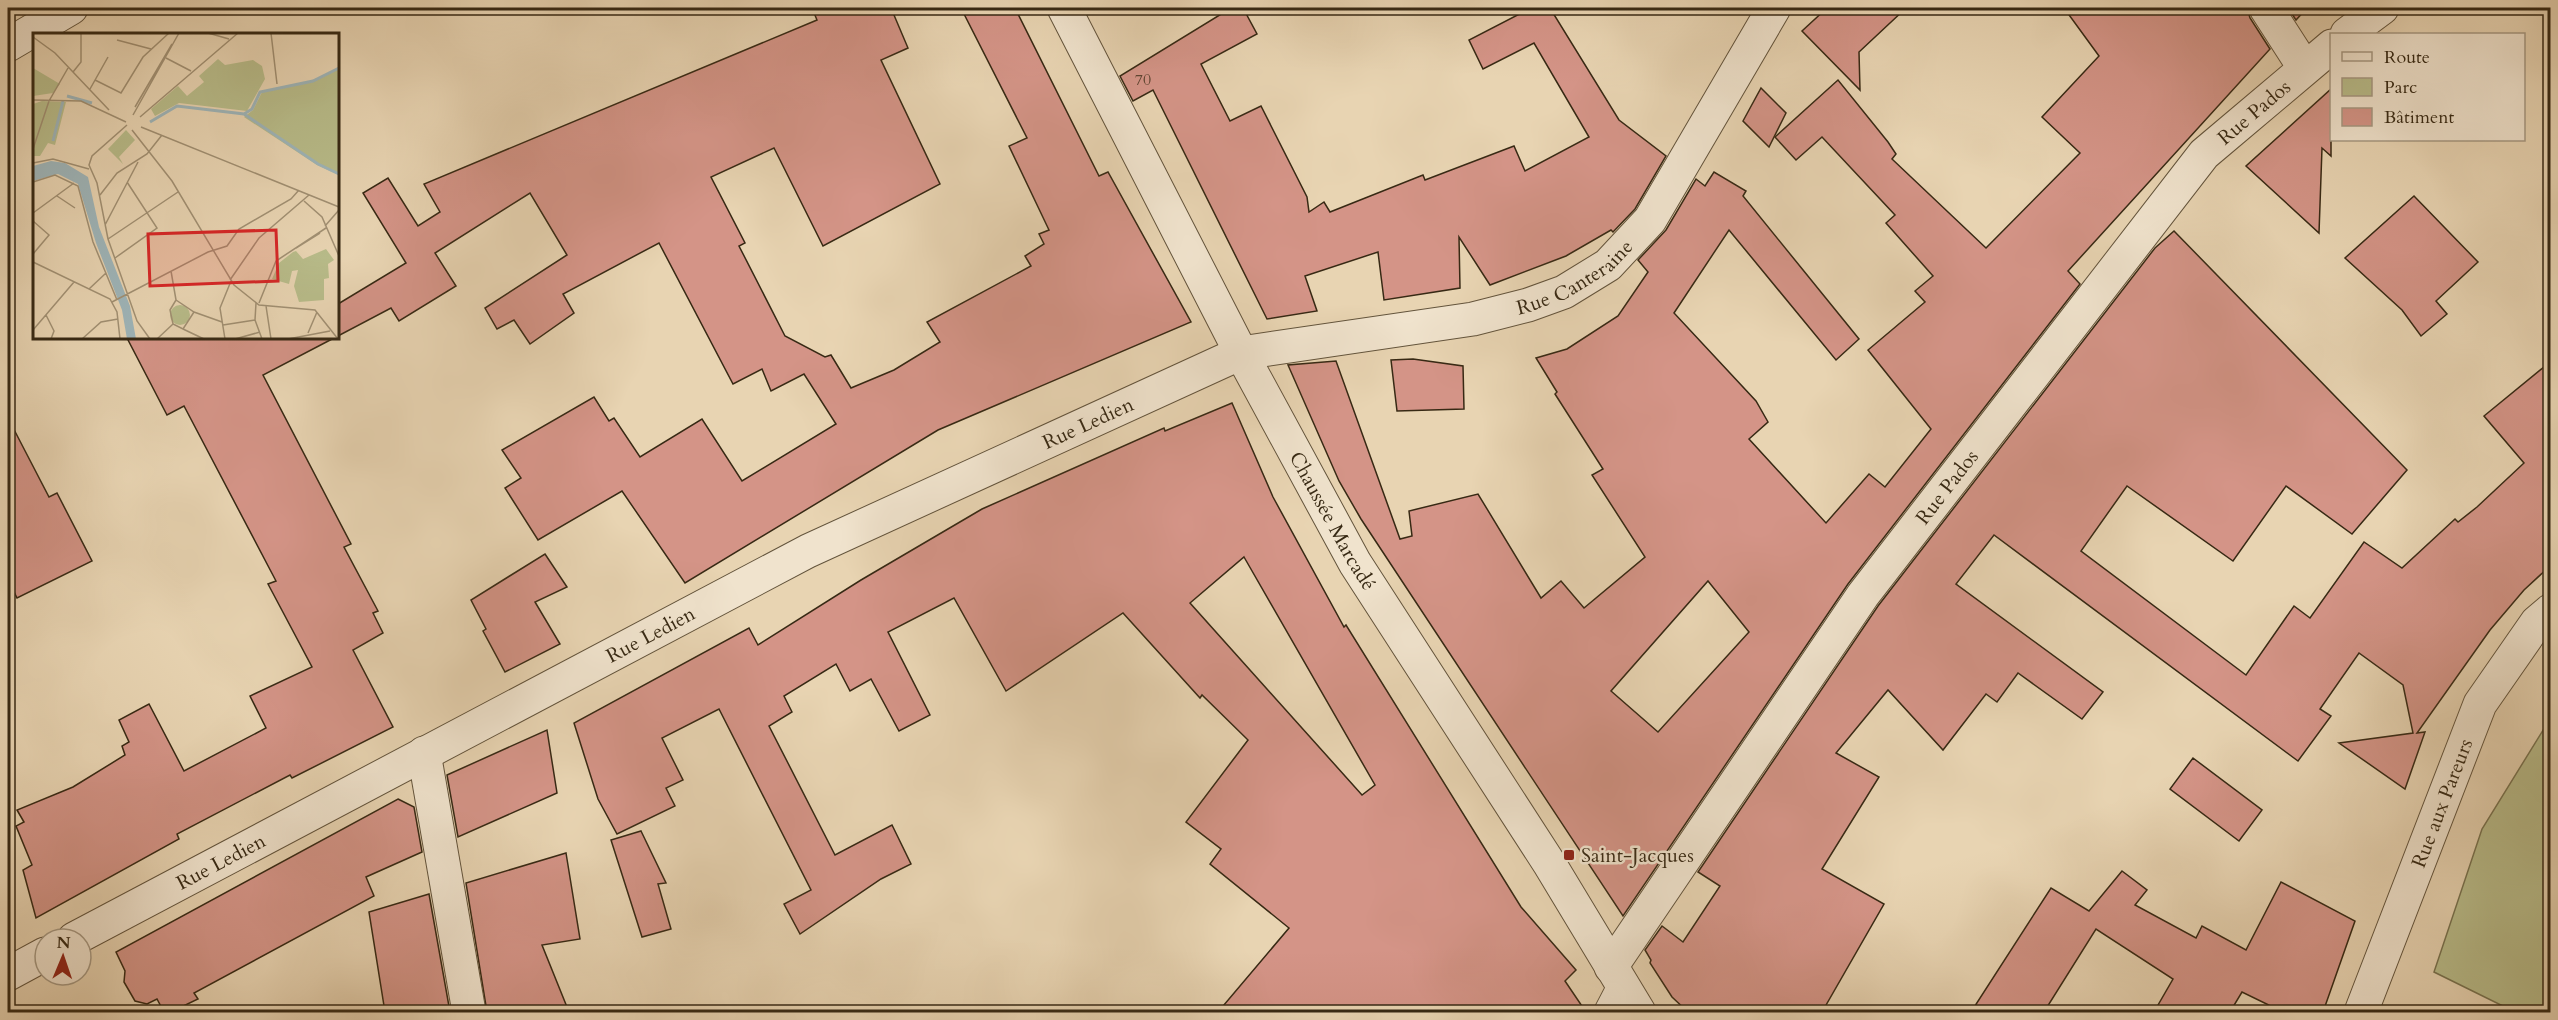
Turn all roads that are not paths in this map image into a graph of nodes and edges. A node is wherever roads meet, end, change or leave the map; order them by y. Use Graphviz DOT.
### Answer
graph roads {
  1 [pos="71,8"];
  2 [pos="1064,8"];
  3 [pos="1774,8"];
  4 [pos="2265,8"];
  5 [pos="2382,8"];
  6 [pos="2348,33"];
  7 [pos="8,45"];
  8 [pos="2330,47"];
  9 [pos="2304,67"];
  10 [pos="1241,354"];
  11 [pos="2550,611"];
  12 [pos="424,753"];
  13 [pos="93,929"];
  14 [pos="33,960"];
  15 [pos="8,974"];
  16 [pos="1621,995"];
  17 [pos="468,1012"];
  18 [pos="2361,1012"];
  1 -- 7 [label="street"];
  2 -- 10 [label="street, Chaussée Marcadé"];
  3 -- 10 [label="street, Rue Canteraine"];
  4 -- 9 [label="street"];
  5 -- 6 [label="street"];
  8 -- 9 [label="street, Rue Pados"];
  9 -- 16 [label="street, Rue Pados"];
  10 -- 12 [label="street, Rue Ledien"];
  10 -- 16 [label="street, Chaussée Marcadé"];
  11 -- 18 [label="street, Rue aux Pareurs"];
  12 -- 13 [label="street, Rue Ledien"];
  12 -- 17 [label="street"];
  14 -- 15 [label="street"];
}
